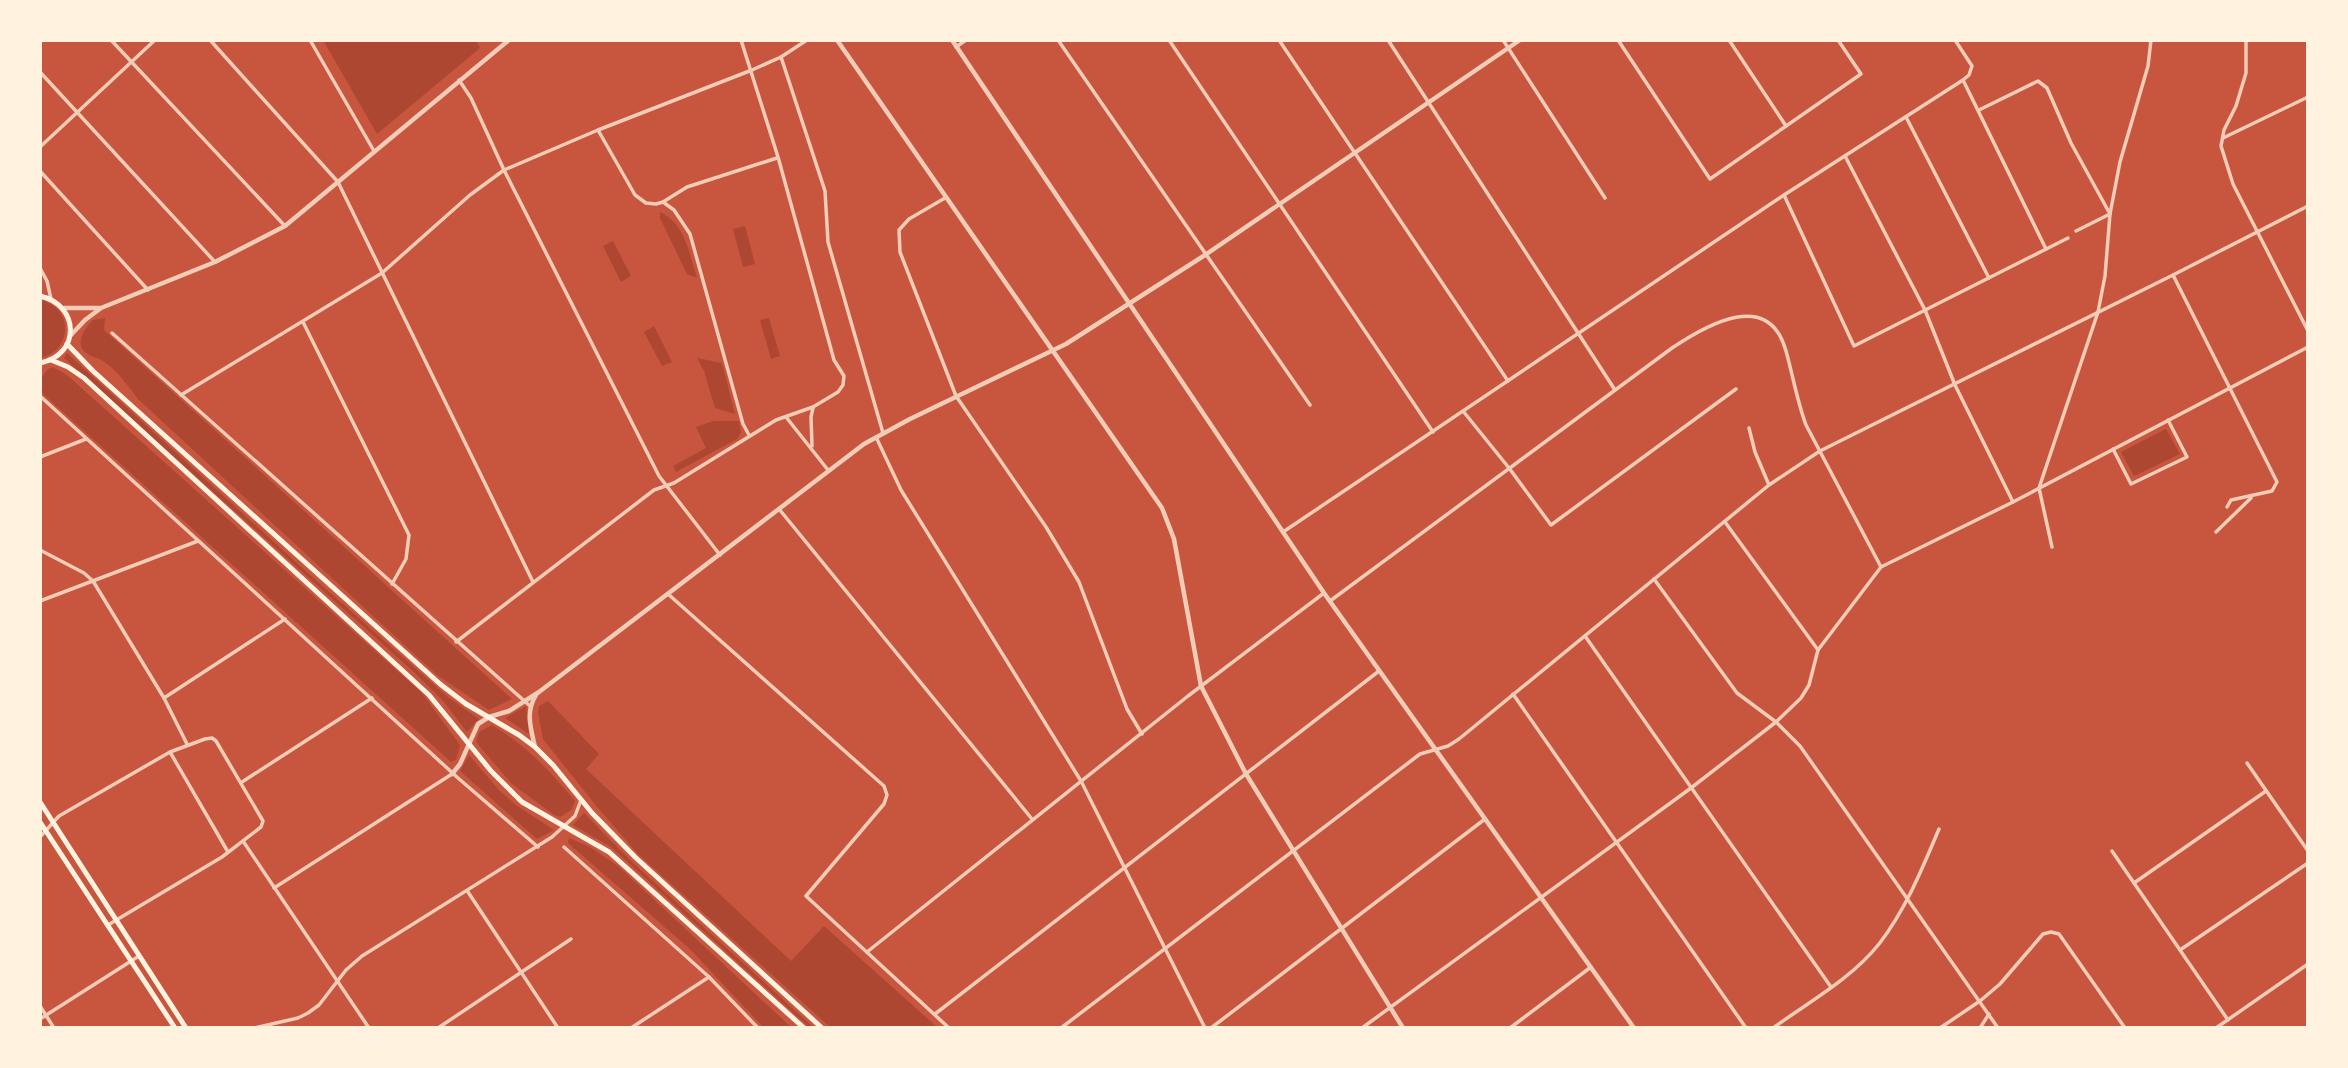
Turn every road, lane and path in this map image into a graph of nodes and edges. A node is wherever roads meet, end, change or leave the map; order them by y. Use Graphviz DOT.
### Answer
graph roads {
  1 [pos="111,40"];
  2 [pos="155,40"];
  3 [pos="210,40"];
  4 [pos="310,40"];
  5 [pos="509,40"];
  6 [pos="741,40"];
  7 [pos="807,40"];
  8 [pos="836,40"];
  9 [pos="952,40"];
  10 [pos="966,40"];
  11 [pos="1058,40"];
  12 [pos="1169,40"];
  13 [pos="1279,40"];
  14 [pos="1388,40"];
  15 [pos="1503,40"];
  16 [pos="1520,40"];
  17 [pos="1618,40"];
  18 [pos="1729,40"];
  19 [pos="1838,40"];
  20 [pos="1955,40"];
  21 [pos="2151,40"];
  22 [pos="2246,40"];
  23 [pos="956,47"];
  24 [pos="1509,49"];
  25 [pos="781,57"];
  26 [pos="131,62"];
  27 [pos="752,70"];
  28 [pos="40,72"];
  29 [pos="459,80"];
  30 [pos="1963,80"];
  31 [pos="2308,97"];
  32 [pos="1430,102"];
  33 [pos="1979,110"];
  34 [pos="78,111"];
  35 [pos="1906,117"];
  36 [pos="1786,126"];
  37 [pos="598,130"];
  38 [pos="2223,138"];
  39 [pos="40,147"];
  40 [pos="374,151"];
  41 [pos="1355,153"];
  42 [pos="1845,156"];
  43 [pos="778,158"];
  44 [pos="504,170"];
  45 [pos="40,171"];
  46 [pos="338,182"];
  47 [pos="1784,195"];
  48 [pos="945,198"];
  49 [pos="1605,198"];
  50 [pos="663,202"];
  51 [pos="1280,204"];
  52 [pos="2308,206"];
  53 [pos="2110,214"];
  54 [pos="285,226"];
  55 [pos="2076,231"];
  56 [pos="2258,231"];
  57 [pos="2068,238"];
  58 [pos="2046,249"];
  59 [pos="1205,255"];
  60 [pos="215,262"];
  61 [pos="40,268"];
  62 [pos="382,273"];
  63 [pos="2173,275"];
  64 [pos="1989,278"];
  65 [pos="148,290"];
  66 [pos="40,296"];
  67 [pos="51,299"];
  68 [pos="1130,305"];
  69 [pos="101,308"];
  70 [pos="64,309"];
  71 [pos="1925,310"];
  72 [pos="2098,312"];
  73 [pos="303,322"];
  74 [pos="2308,331"];
  75 [pos="112,333"];
  76 [pos="1579,334"];
  77 [pos="70,337"];
  78 [pos="67,344"];
  79 [pos="2308,347"];
  80 [pos="1052,350"];
  81 [pos="51,360"];
  82 [pos="40,363"];
  83 [pos="1508,382"];
  84 [pos="1955,385"];
  85 [pos="2229,388"];
  86 [pos="1736,389"];
  87 [pos="1615,390"];
  88 [pos="181,395"];
  89 [pos="40,396"];
  90 [pos="956,396"];
  91 [pos="1310,405"];
  92 [pos="813,407"];
  93 [pos="1463,411"];
  94 [pos="786,417"];
  95 [pos="2168,420"];
  96 [pos="1749,428"];
  97 [pos="1433,432"];
  98 [pos="883,433"];
  99 [pos="749,435"];
  100 [pos="876,437"];
  101 [pos="86,439"];
  102 [pos="813,448"];
  103 [pos="2113,449"];
  104 [pos="1820,451"];
  105 [pos="40,457"];
  106 [pos="1509,468"];
  107 [pos="828,470"];
  108 [pos="1769,485"];
  109 [pos="665,486"];
  110 [pos="2039,488"];
  111 [pos="2252,496"];
  112 [pos="2013,502"];
  113 [pos="2227,507"];
  114 [pos="779,509"];
  115 [pos="1725,522"];
  116 [pos="1283,532"];
  117 [pos="2216,532"];
  118 [pos="198,541"];
  119 [pos="2052,547"];
  120 [pos="40,550"];
  121 [pos="720,555"];
  122 [pos="1881,567"];
  123 [pos="1654,579"];
  124 [pos="93,581"];
  125 [pos="533,582"];
  126 [pos="391,584"];
  127 [pos="1324,593"];
  128 [pos="668,594"];
  129 [pos="40,601"];
  130 [pos="1330,601"];
  131 [pos="285,620"];
  132 [pos="1585,636"];
  133 [pos="456,642"];
  134 [pos="1818,650"];
  135 [pos="1380,671"];
  136 [pos="1201,686"];
  137 [pos="539,691"];
  138 [pos="1513,694"];
  139 [pos="164,698"];
  140 [pos="372,698"];
  141 [pos="525,701"];
  142 [pos="530,706"];
  143 [pos="489,717"];
  144 [pos="1776,722"];
  145 [pos="1142,734"];
  146 [pos="187,744"];
  147 [pos="469,744"];
  148 [pos="536,747"];
  149 [pos="1435,748"];
  150 [pos="170,752"];
  151 [pos="2247,763"];
  152 [pos="452,774"];
  153 [pos="1246,774"];
  154 [pos="1081,781"];
  155 [pos="242,782"];
  156 [pos="1691,788"];
  157 [pos="2266,792"];
  158 [pos="581,800"];
  159 [pos="40,802"];
  160 [pos="1033,819"];
  161 [pos="1485,819"];
  162 [pos="40,822"];
  163 [pos="53,823"];
  164 [pos="565,826"];
  165 [pos="1939,829"];
  166 [pos="46,831"];
  167 [pos="40,837"];
  168 [pos="243,841"];
  169 [pos="1617,842"];
  170 [pos="538,847"];
  171 [pos="564,848"];
  172 [pos="1293,851"];
  173 [pos="2112,851"];
  174 [pos="2308,851"];
  175 [pos="228,852"];
  176 [pos="2308,863"];
  177 [pos="1125,867"];
  178 [pos="2134,883"];
  179 [pos="274,888"];
  180 [pos="468,892"];
  181 [pos="1541,898"];
  182 [pos="1908,901"];
  183 [pos="116,920"];
  184 [pos="108,925"];
  185 [pos="1342,928"];
  186 [pos="570,939"];
  187 [pos="1166,949"];
  188 [pos="2180,950"];
  189 [pos="867,952"];
  190 [pos="139,955"];
  191 [pos="131,960"];
  192 [pos="2308,964"];
  193 [pos="1591,967"];
  194 [pos="522,972"];
  195 [pos="709,977"];
  196 [pos="338,981"];
  197 [pos="1831,987"];
  198 [pos="1980,1001"];
  199 [pos="40,1006"];
  200 [pos="1390,1006"];
  201 [pos="935,1014"];
  202 [pos="1989,1014"];
  203 [pos="46,1016"];
  204 [pos="40,1019"];
  205 [pos="2228,1020"];
  206 [pos="54,1028"];
  207 [pos="176,1028"];
  208 [pos="186,1028"];
  209 [pos="254,1028"];
  210 [pos="369,1028"];
  211 [pos="438,1028"];
  212 [pos="558,1028"];
  213 [pos="631,1028"];
  214 [pos="758,1028"];
  215 [pos="804,1028"];
  216 [pos="822,1028"];
  217 [pos="949,1028"];
  218 [pos="1061,1028"];
  219 [pos="1205,1028"];
  220 [pos="1211,1028"];
  221 [pos="1362,1028"];
  222 [pos="1403,1028"];
  223 [pos="1510,1028"];
  224 [pos="1634,1028"];
  225 [pos="1746,1028"];
  226 [pos="1773,1028"];
  227 [pos="1940,1028"];
  228 [pos="1980,1028"];
  229 [pos="1998,1028"];
  230 [pos="2125,1028"];
  231 [pos="2216,1028"];
  1 -- 26 [label="street"];
  2 -- 26 [label="street"];
  3 -- 46 [label="street"];
  4 -- 40 [label="street"];
  5 -- 29 [label="street"];
  6 -- 27 [label="street"];
  7 -- 25 [label="street"];
  8 -- 48 [label="street"];
  9 -- 23 [label="street"];
  10 -- 23 [label="street"];
  11 -- 59 [label="street"];
  12 -- 51 [label="street"];
  13 -- 41 [label="street"];
  14 -- 32 [label="street"];
  15 -- 24 [label="street"];
  16 -- 24 [label="street"];
  17 -- 36 [label="street"];
  18 -- 36 [label="street"];
  19 -- 36 [label="street"];
  20 -- 30 [label="street"];
  21 -- 53 [label="street"];
  22 -- 38 [label="street"];
  23 -- 68 [label="street"];
  24 -- 32 [label="street"];
  24 -- 49 [label="street"];
  25 -- 27 [label="street"];
  25 -- 98 [label="street"];
  26 -- 34 [label="street"];
  26 -- 54 [label="street"];
  27 -- 37 [label="street"];
  27 -- 43 [label="street"];
  28 -- 34 [label="street"];
  29 -- 40 [label="street"];
  29 -- 44 [label="street"];
  30 -- 33 [label="street"];
  30 -- 35 [label="street"];
  31 -- 38 [label="street"];
  32 -- 41 [label="street"];
  32 -- 76 [label="street"];
  33 -- 53 [label="street"];
  33 -- 58 [label="street"];
  34 -- 39 [label="street"];
  34 -- 60 [label="street"];
  35 -- 42 [label="street"];
  35 -- 64 [label="street"];
  37 -- 44 [label="street"];
  37 -- 50 [label="street"];
  38 -- 56 [label="street"];
  40 -- 46 [label="street"];
  41 -- 51 [label="street"];
  41 -- 83 [label="street"];
  42 -- 47 [label="street"];
  42 -- 71 [label="street"];
  43 -- 50 [label="street"];
  43 -- 92 [label="street"];
  44 -- 62 [label="street"];
  44 -- 109 [label="street"];
  45 -- 65 [label="street"];
  46 -- 54 [label="street"];
  46 -- 62 [label="street"];
  47 -- 71 [label="street"];
  47 -- 76 [label="street"];
  48 -- 80 [label="street"];
  48 -- 90 [label="street"];
  50 -- 99 [label="street"];
  51 -- 59 [label="street"];
  51 -- 97 [label="street"];
  52 -- 56 [label="street"];
  53 -- 55 [label="street"];
  53 -- 72 [label="street"];
  54 -- 60 [label="street"];
  56 -- 63 [label="street"];
  56 -- 74 [label="street"];
  57 -- 58 [label="street"];
  58 -- 64 [label="street"];
  59 -- 68 [label="street"];
  59 -- 91 [label="street"];
  60 -- 65 [label="street"];
  61 -- 67 [label="street"];
  62 -- 73 [label="street"];
  62 -- 125 [label="street"];
  63 -- 72 [label="street"];
  63 -- 85 [label="street"];
  64 -- 71 [label="street"];
  65 -- 69 [label="street"];
  66 -- 67 [label="main road"];
  67 -- 70 [label="main road"];
  68 -- 80 [label="street"];
  68 -- 116 [label="street"];
  69 -- 70 [label="street"];
  69 -- 77 [label="street"];
  70 -- 77 [label="main road"];
  71 -- 84 [label="street"];
  72 -- 84 [label="street"];
  72 -- 110 [label="street"];
  73 -- 88 [label="street"];
  73 -- 126 [label="street"];
  75 -- 88 [label="street"];
  76 -- 83 [label="street"];
  76 -- 87 [label="street"];
  77 -- 78 [label="main road"];
  78 -- 81 [label="main road"];
  78 -- 143 [label="main road"];
  79 -- 85 [label="street"];
  80 -- 90 [label="street"];
  80 -- 136 [label="street"];
  81 -- 82 [label="main road"];
  81 -- 147 [label="main road"];
  83 -- 93 [label="street"];
  84 -- 104 [label="street"];
  84 -- 112 [label="street"];
  85 -- 95 [label="street"];
  85 -- 111 [label="street"];
  86 -- 106 [label="street"];
  87 -- 104 [label="street"];
  87 -- 106 [label="street"];
  88 -- 126 [label="street"];
  89 -- 101 [label="street"];
  90 -- 98 [label="street"];
  90 -- 145 [label="street"];
  92 -- 94 [label="street"];
  92 -- 102 [label="street"];
  93 -- 97 [label="street"];
  93 -- 106 [label="street"];
  94 -- 99 [label="street"];
  94 -- 102 [label="street"];
  95 -- 103 [label="street"];
  95 -- 103 [label="street"];
  96 -- 108 [label="street"];
  97 -- 116 [label="street"];
  98 -- 100 [label="street"];
  99 -- 109 [label="street"];
  100 -- 107 [label="street"];
  100 -- 154 [label="street"];
  101 -- 105 [label="street"];
  101 -- 118 [label="street"];
  102 -- 107 [label="street"];
  103 -- 110 [label="street"];
  104 -- 108 [label="street"];
  104 -- 122 [label="street"];
  106 -- 130 [label="street"];
  107 -- 114 [label="street"];
  108 -- 115 [label="street"];
  109 -- 121 [label="street"];
  109 -- 125 [label="street"];
  110 -- 112 [label="street"];
  110 -- 119 [label="street"];
  111 -- 113 [label="street"];
  111 -- 117 [label="street"];
  112 -- 122 [label="street"];
  114 -- 121 [label="street"];
  114 -- 160 [label="street"];
  115 -- 123 [label="street"];
  115 -- 134 [label="street"];
  116 -- 127 [label="street"];
  118 -- 124 [label="street"];
  118 -- 131 [label="street"];
  120 -- 124 [label="street"];
  121 -- 128 [label="street"];
  122 -- 134 [label="street"];
  123 -- 132 [label="street"];
  123 -- 144 [label="street"];
  124 -- 129 [label="street"];
  124 -- 139 [label="street"];
  125 -- 133 [label="street"];
  126 -- 133 [label="street"];
  127 -- 130 [label="street"];
  127 -- 136 [label="street"];
  128 -- 137 [label="street"];
  128 -- 189 [label="street"];
  130 -- 135 [label="street"];
  131 -- 139 [label="street"];
  131 -- 140 [label="street"];
  132 -- 138 [label="street"];
  132 -- 156 [label="street"];
  133 -- 141 [label="street"];
  134 -- 144 [label="street"];
  135 -- 149 [label="street"];
  135 -- 153 [label="street"];
  136 -- 145 [label="street"];
  136 -- 153 [label="street"];
  137 -- 141 [label="street"];
  137 -- 142 [label="street"];
  138 -- 149 [label="street"];
  138 -- 169 [label="street"];
  139 -- 146 [label="street"];
  140 -- 152 [label="street"];
  140 -- 155 [label="street"];
  141 -- 142 [label="street"];
  141 -- 143 [label="street"];
  142 -- 148 [label="street"];
  143 -- 147 [label="street"];
  143 -- 148 [label="main road"];
  144 -- 156 [label="street"];
  144 -- 182 [label="street"];
  145 -- 154 [label="street"];
  146 -- 150 [label="street"];
  146 -- 155 [label="street"];
  147 -- 152 [label="street"];
  147 -- 164 [label="main road"];
  148 -- 158 [label="main road"];
  149 -- 161 [label="street"];
  149 -- 172 [label="street"];
  150 -- 163 [label="street"];
  150 -- 175 [label="street"];
  151 -- 157 [label="street"];
  152 -- 170 [label="street"];
  152 -- 179 [label="street"];
  153 -- 172 [label="street"];
  153 -- 177 [label="street"];
  154 -- 160 [label="street"];
  154 -- 177 [label="street"];
  155 -- 168 [label="street"];
  156 -- 169 [label="street"];
  156 -- 197 [label="street"];
  157 -- 174 [label="street"];
  157 -- 178 [label="street"];
  158 -- 164 [label="street"];
  158 -- 216 [label="main road"];
  159 -- 163 [label="main road"];
  160 -- 189 [label="street"];
  161 -- 181 [label="street"];
  161 -- 185 [label="street"];
  162 -- 166 [label="main road"];
  163 -- 166 [label="street"];
  163 -- 183 [label="main road"];
  164 -- 170 [label="street"];
  164 -- 215 [label="main road"];
  165 -- 182 [label="street"];
  166 -- 167 [label="street"];
  166 -- 184 [label="main road"];
  168 -- 175 [label="street"];
  168 -- 179 [label="street"];
  169 -- 181 [label="street"];
  169 -- 225 [label="street"];
  170 -- 180 [label="street"];
  171 -- 195 [label="street"];
  172 -- 185 [label="street"];
  172 -- 187 [label="street"];
  173 -- 178 [label="street"];
  175 -- 183 [label="street"];
  176 -- 188 [label="street"];
  177 -- 187 [label="street"];
  177 -- 201 [label="street"];
  178 -- 188 [label="street"];
  179 -- 196 [label="street"];
  180 -- 194 [label="street"];
  180 -- 196 [label="street"];
  181 -- 193 [label="street"];
  181 -- 200 [label="street"];
  182 -- 197 [label="street"];
  182 -- 198 [label="street"];
  183 -- 184 [label="street"];
  183 -- 190 [label="main road"];
  184 -- 191 [label="main road"];
  185 -- 200 [label="street"];
  185 -- 220 [label="street"];
  186 -- 194 [label="street"];
  187 -- 218 [label="street"];
  187 -- 219 [label="street"];
  188 -- 205 [label="street"];
  189 -- 201 [label="street"];
  190 -- 191 [label="street"];
  190 -- 208 [label="main road"];
  191 -- 203 [label="street"];
  191 -- 207 [label="main road"];
  192 -- 205 [label="street"];
  193 -- 223 [label="street"];
  193 -- 224 [label="street"];
  194 -- 211 [label="street"];
  194 -- 212 [label="street"];
  195 -- 213 [label="street"];
  195 -- 214 [label="street"];
  196 -- 209 [label="street"];
  196 -- 210 [label="street"];
  197 -- 226 [label="street"];
  198 -- 202 [label="street"];
  198 -- 227 [label="street"];
  198 -- 230 [label="street"];
  199 -- 203 [label="street"];
  200 -- 221 [label="street"];
  200 -- 222 [label="street"];
  201 -- 217 [label="street"];
  202 -- 228 [label="street"];
  202 -- 229 [label="street"];
  203 -- 204 [label="street"];
  203 -- 206 [label="street"];
  205 -- 231 [label="street"];
}
